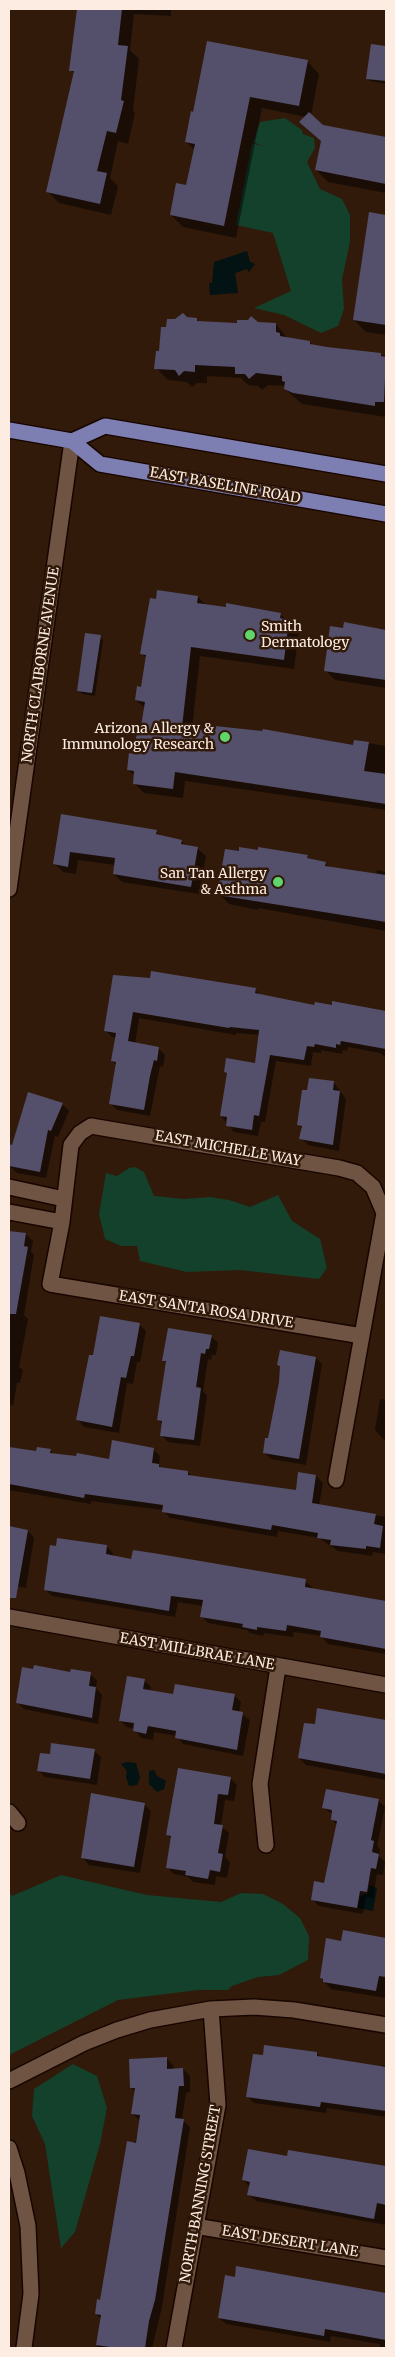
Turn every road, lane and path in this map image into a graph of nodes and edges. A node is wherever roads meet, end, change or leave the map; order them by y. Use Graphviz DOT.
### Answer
graph roads {
  1 [pos="9,430"];
  2 [pos="72,441"];
  3 [pos="386,474"];
  4 [pos="386,514"];
  5 [pos="9,889"];
  6 [pos="9,1187"];
  7 [pos="64,1199"];
  8 [pos="9,1212"];
  9 [pos="62,1222"];
  10 [pos="362,1336"];
  11 [pos="336,1480"];
  12 [pos="9,1617"];
  13 [pos="278,1667"];
  14 [pos="386,1685"];
  15 [pos="266,1845"];
  16 [pos="212,2009"];
  17 [pos="386,2025"];
  18 [pos="9,2081"];
  19 [pos="9,2148"];
  20 [pos="195,2226"];
  21 [pos="386,2258"];
  22 [pos="24,2348"];
  23 [pos="174,2348"];
  1 -- 2 [label="main road, EAST BASELINE ROAD"];
  2 -- 3 [label="main road"];
  2 -- 4 [label="main road, EAST BASELINE ROAD"];
  2 -- 5 [label="street, NORTH CLAIBORNE AVENUE"];
  6 -- 7 [label="street"];
  7 -- 9 [label="street"];
  7 -- 10 [label="street, EAST MICHELLE WAY"];
  8 -- 9 [label="street"];
  9 -- 10 [label="street, EAST SANTA ROSA DRIVE"];
  10 -- 11 [label="street"];
  12 -- 13 [label="street, EAST MILLBRAE LANE"];
  13 -- 14 [label="street, EAST MILLBRAE LANE"];
  13 -- 15 [label="street"];
  16 -- 17 [label="street"];
  16 -- 18 [label="street"];
  16 -- 20 [label="street, NORTH BANNING STREET"];
  19 -- 22 [label="street"];
  20 -- 21 [label="street, EAST DESERT LANE"];
  20 -- 23 [label="street, NORTH BANNING STREET"];
}
